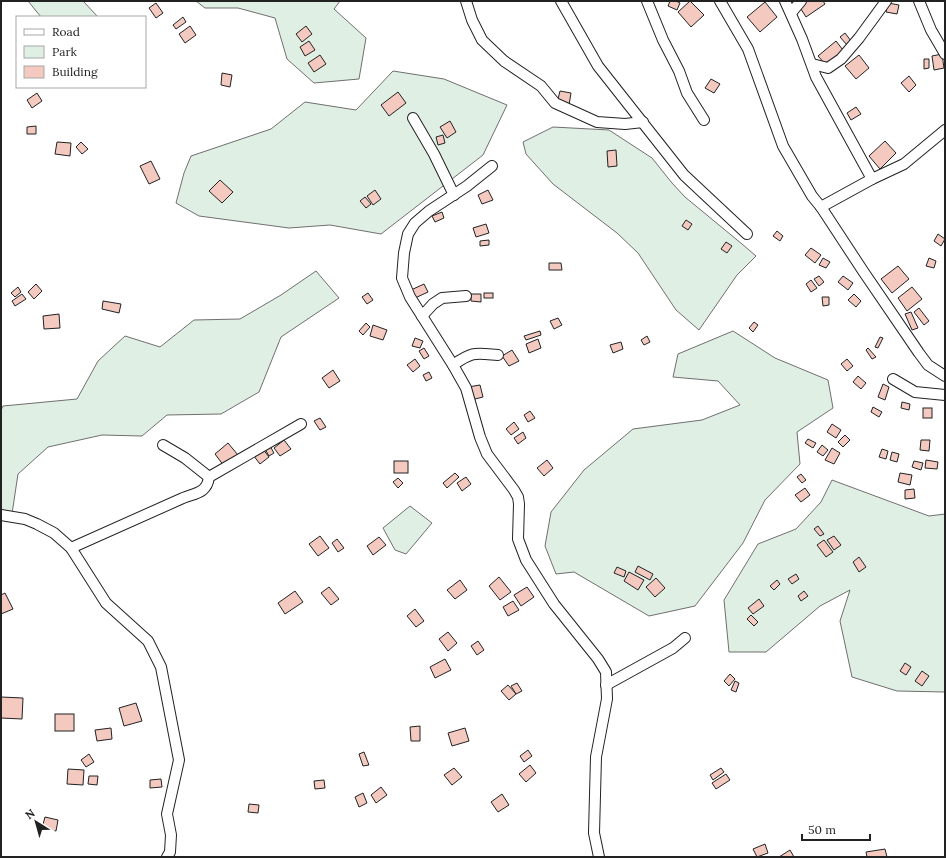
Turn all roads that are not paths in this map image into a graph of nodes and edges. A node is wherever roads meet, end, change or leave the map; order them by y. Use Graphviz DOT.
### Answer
graph roads {
  1 [pos="466,1"];
  2 [pos="561,1"];
  3 [pos="647,1"];
  4 [pos="720,1"];
  5 [pos="786,1"];
  6 [pos="800,1"];
  7 [pos="886,1"];
  8 [pos="919,1"];
  9 [pos="791,13"];
  10 [pos="945,54"];
  11 [pos="812,64"];
  12 [pos="413,118"];
  13 [pos="704,120"];
  14 [pos="643,122"];
  15 [pos="945,130"];
  16 [pos="492,166"];
  17 [pos="872,179"];
  18 [pos="454,195"];
  19 [pos="821,207"];
  20 [pos="747,234"];
  21 [pos="466,296"];
  22 [pos="422,316"];
  23 [pos="498,355"];
  24 [pos="454,365"];
  25 [pos="945,376"];
  26 [pos="893,379"];
  27 [pos="945,394"];
  28 [pos="301,424"];
  29 [pos="163,445"];
  30 [pos="209,477"];
  31 [pos="1,514"];
  32 [pos="71,548"];
  33 [pos="685,638"];
  34 [pos="606,685"];
  35 [pos="167,857"];
  36 [pos="599,857"];
  1 -- 14 [label="street"];
  2 -- 14 [label="street"];
  3 -- 13 [label="street"];
  4 -- 19 [label="street"];
  5 -- 9 [label="street"];
  6 -- 9 [label="street"];
  7 -- 11 [label="street"];
  8 -- 10 [label="street"];
  9 -- 11 [label="street"];
  11 -- 17 [label="street"];
  12 -- 18 [label="street"];
  14 -- 20 [label="street"];
  15 -- 17 [label="street"];
  16 -- 18 [label="street"];
  17 -- 19 [label="street"];
  18 -- 22 [label="street"];
  19 -- 25 [label="street"];
  21 -- 22 [label="street"];
  22 -- 24 [label="street"];
  23 -- 24 [label="street"];
  24 -- 34 [label="street"];
  26 -- 27 [label="street"];
  28 -- 30 [label="street"];
  29 -- 30 [label="street"];
  30 -- 32 [label="street"];
  31 -- 32 [label="street"];
  32 -- 35 [label="street"];
  33 -- 34 [label="street"];
  34 -- 36 [label="street"];
}
